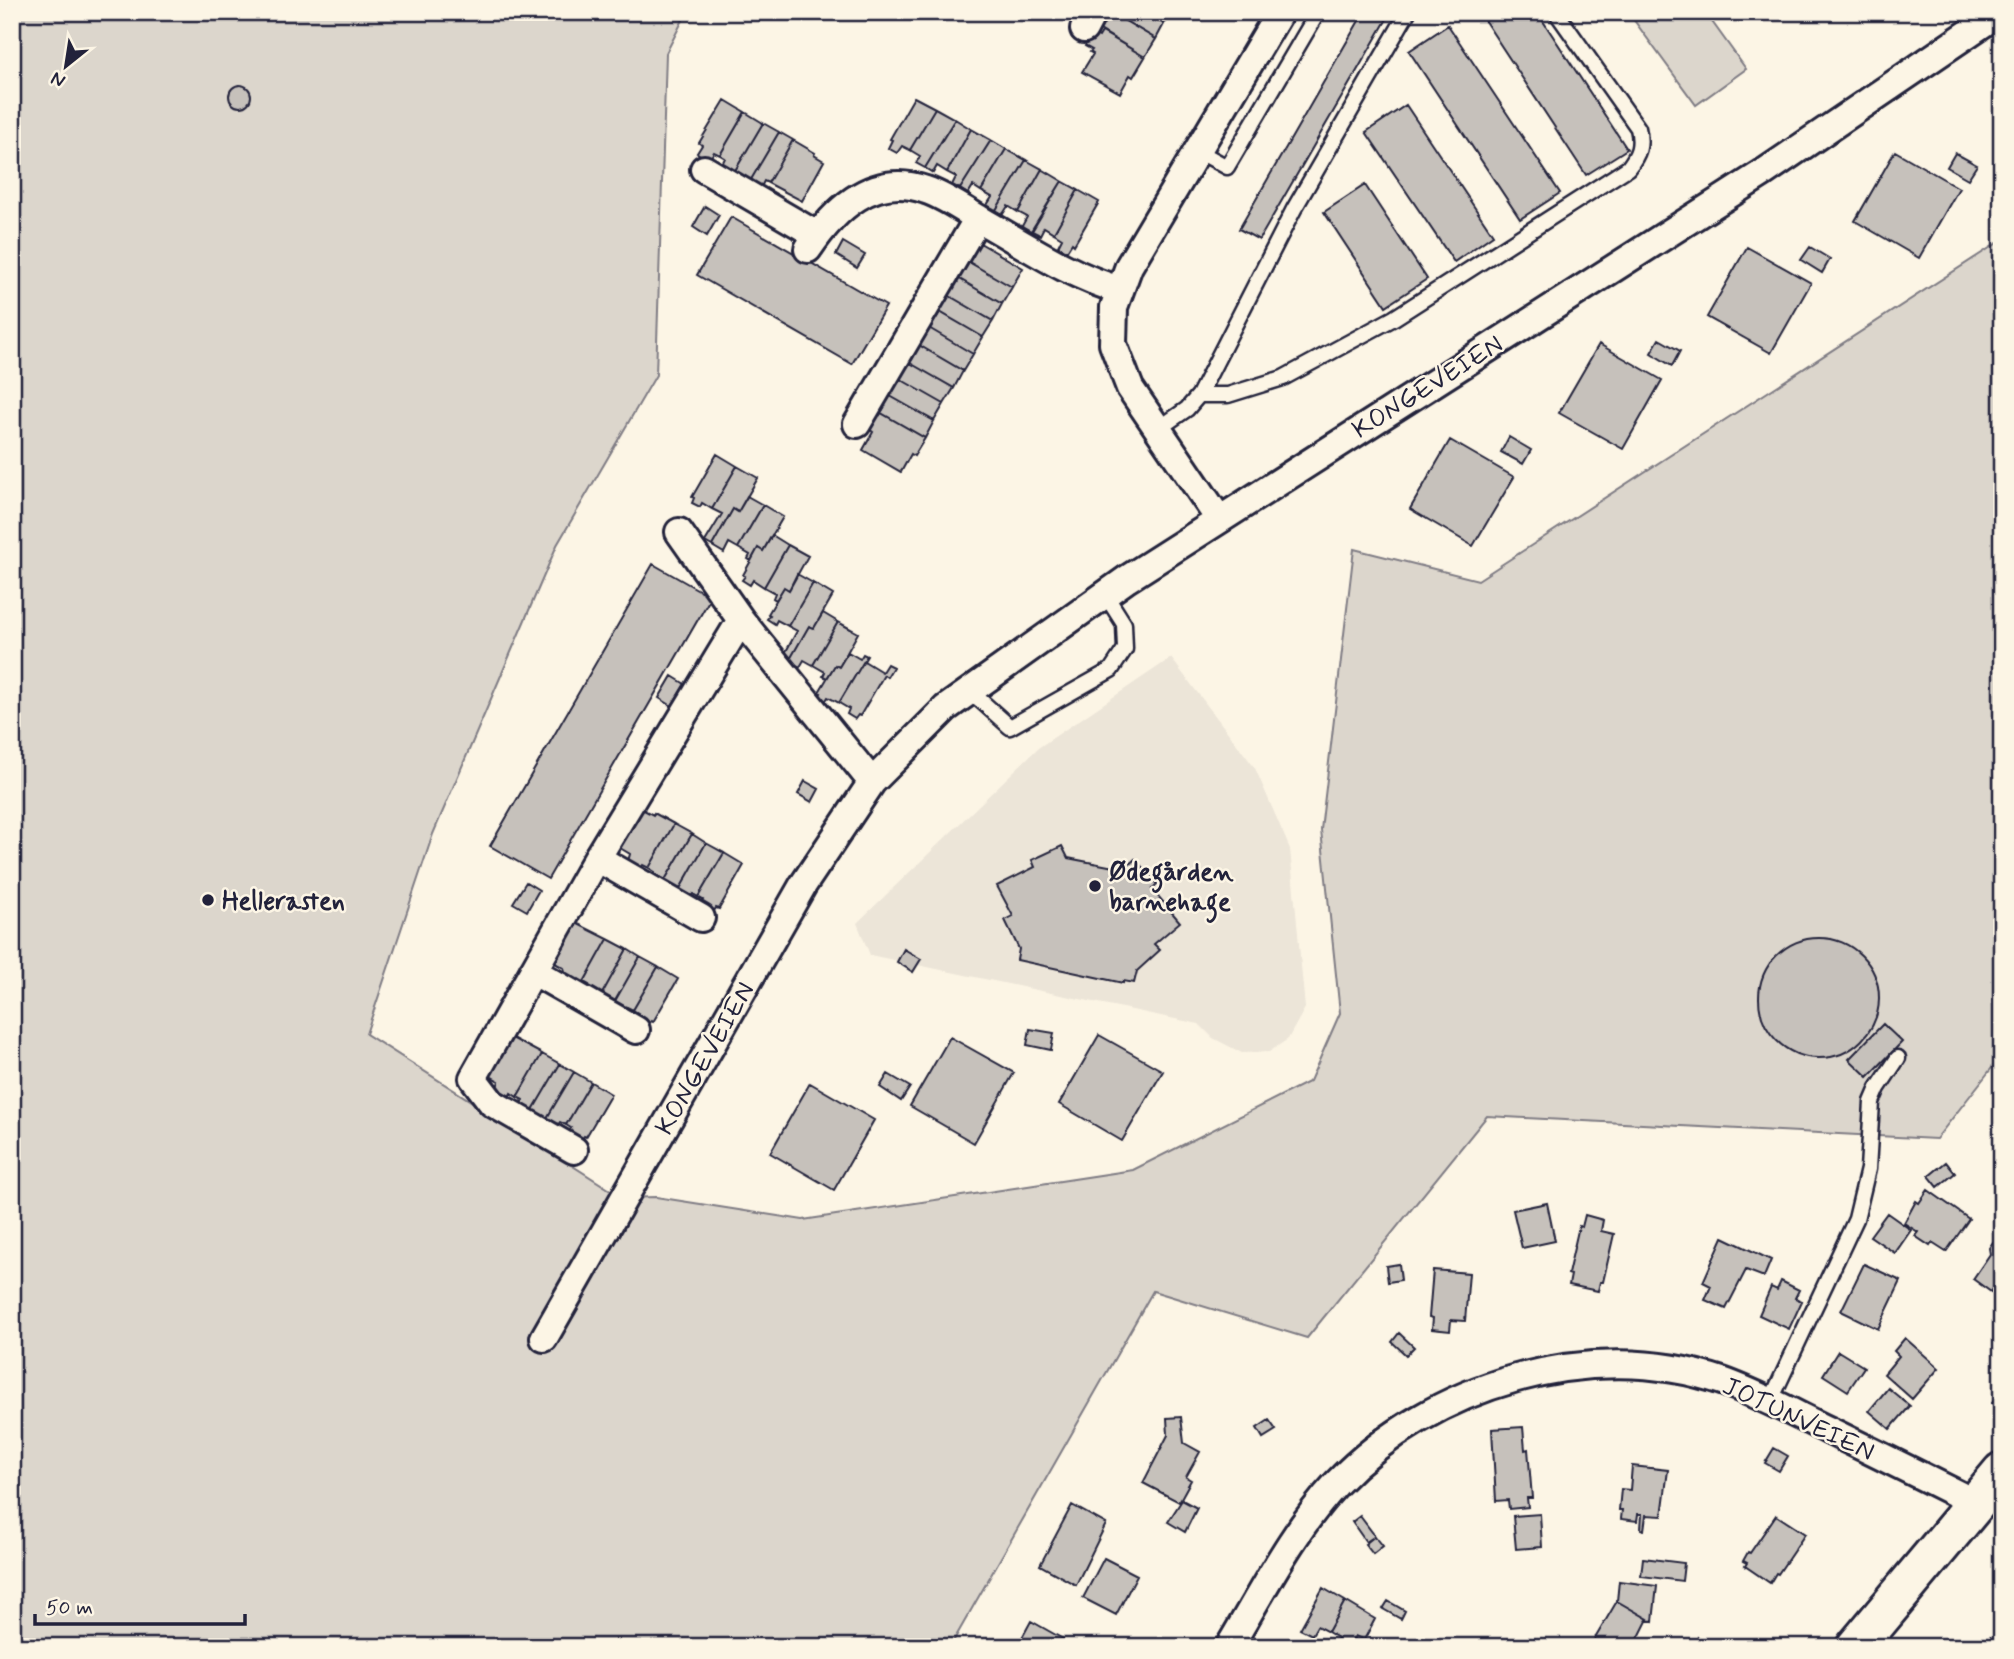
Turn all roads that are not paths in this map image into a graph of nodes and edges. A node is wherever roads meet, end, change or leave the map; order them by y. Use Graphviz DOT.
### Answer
graph roads {
  1 [pos="1280,12"];
  2 [pos="1318,12"];
  3 [pos="1408,12"];
  4 [pos="1556,12"];
  5 [pos="2000,12"];
  6 [pos="1199,152"];
  7 [pos="704,169"];
  8 [pos="978,218"];
  9 [pos="1119,290"];
  10 [pos="1199,395"];
  11 [pos="857,424"];
  12 [pos="1158,429"];
  13 [pos="1219,519"];
  14 [pos="679,532"];
  15 [pos="1105,594"];
  16 [pos="741,620"];
  17 [pos="970,691"];
  18 [pos="872,782"];
  19 [pos="597,858"];
  20 [pos="701,918"];
  21 [pos="533,971"];
  22 [pos="636,1030"];
  23 [pos="1898,1058"];
  24 [pos="574,1150"];
  25 [pos="544,1338"];
  26 [pos="1770,1402"];
  27 [pos="2002,1472"];
  28 [pos="1975,1503"];
  29 [pos="1229,1647"];
  30 [pos="1856,1647"];
  1 -- 6 [label="street"];
  2 -- 6 [label="lane"];
  3 -- 10 [label="lane"];
  4 -- 10 [label="lane"];
  5 -- 13 [label="street, KONGEVEIEN"];
  6 -- 9 [label="street"];
  7 -- 8 [label="street"];
  8 -- 9 [label="street"];
  8 -- 11 [label="street"];
  9 -- 12 [label="street"];
  10 -- 12 [label="lane"];
  12 -- 13 [label="street"];
  13 -- 15 [label="street, KONGEVEIEN"];
  14 -- 16 [label="street"];
  15 -- 17 [label="street, KONGEVEIEN"];
  15 -- 17 [label="lane"];
  16 -- 18 [label="street"];
  16 -- 19 [label="street"];
  17 -- 18 [label="street, KONGEVEIEN"];
  18 -- 25 [label="street, KONGEVEIEN"];
  19 -- 20 [label="street"];
  19 -- 21 [label="street"];
  21 -- 22 [label="street"];
  21 -- 24 [label="street"];
  23 -- 26 [label="lane"];
  26 -- 28 [label="street, JOTUNVEIEN"];
  26 -- 29 [label="street, JOTUNVEIEN"];
  27 -- 28 [label="street"];
  28 -- 30 [label="street"];
}
